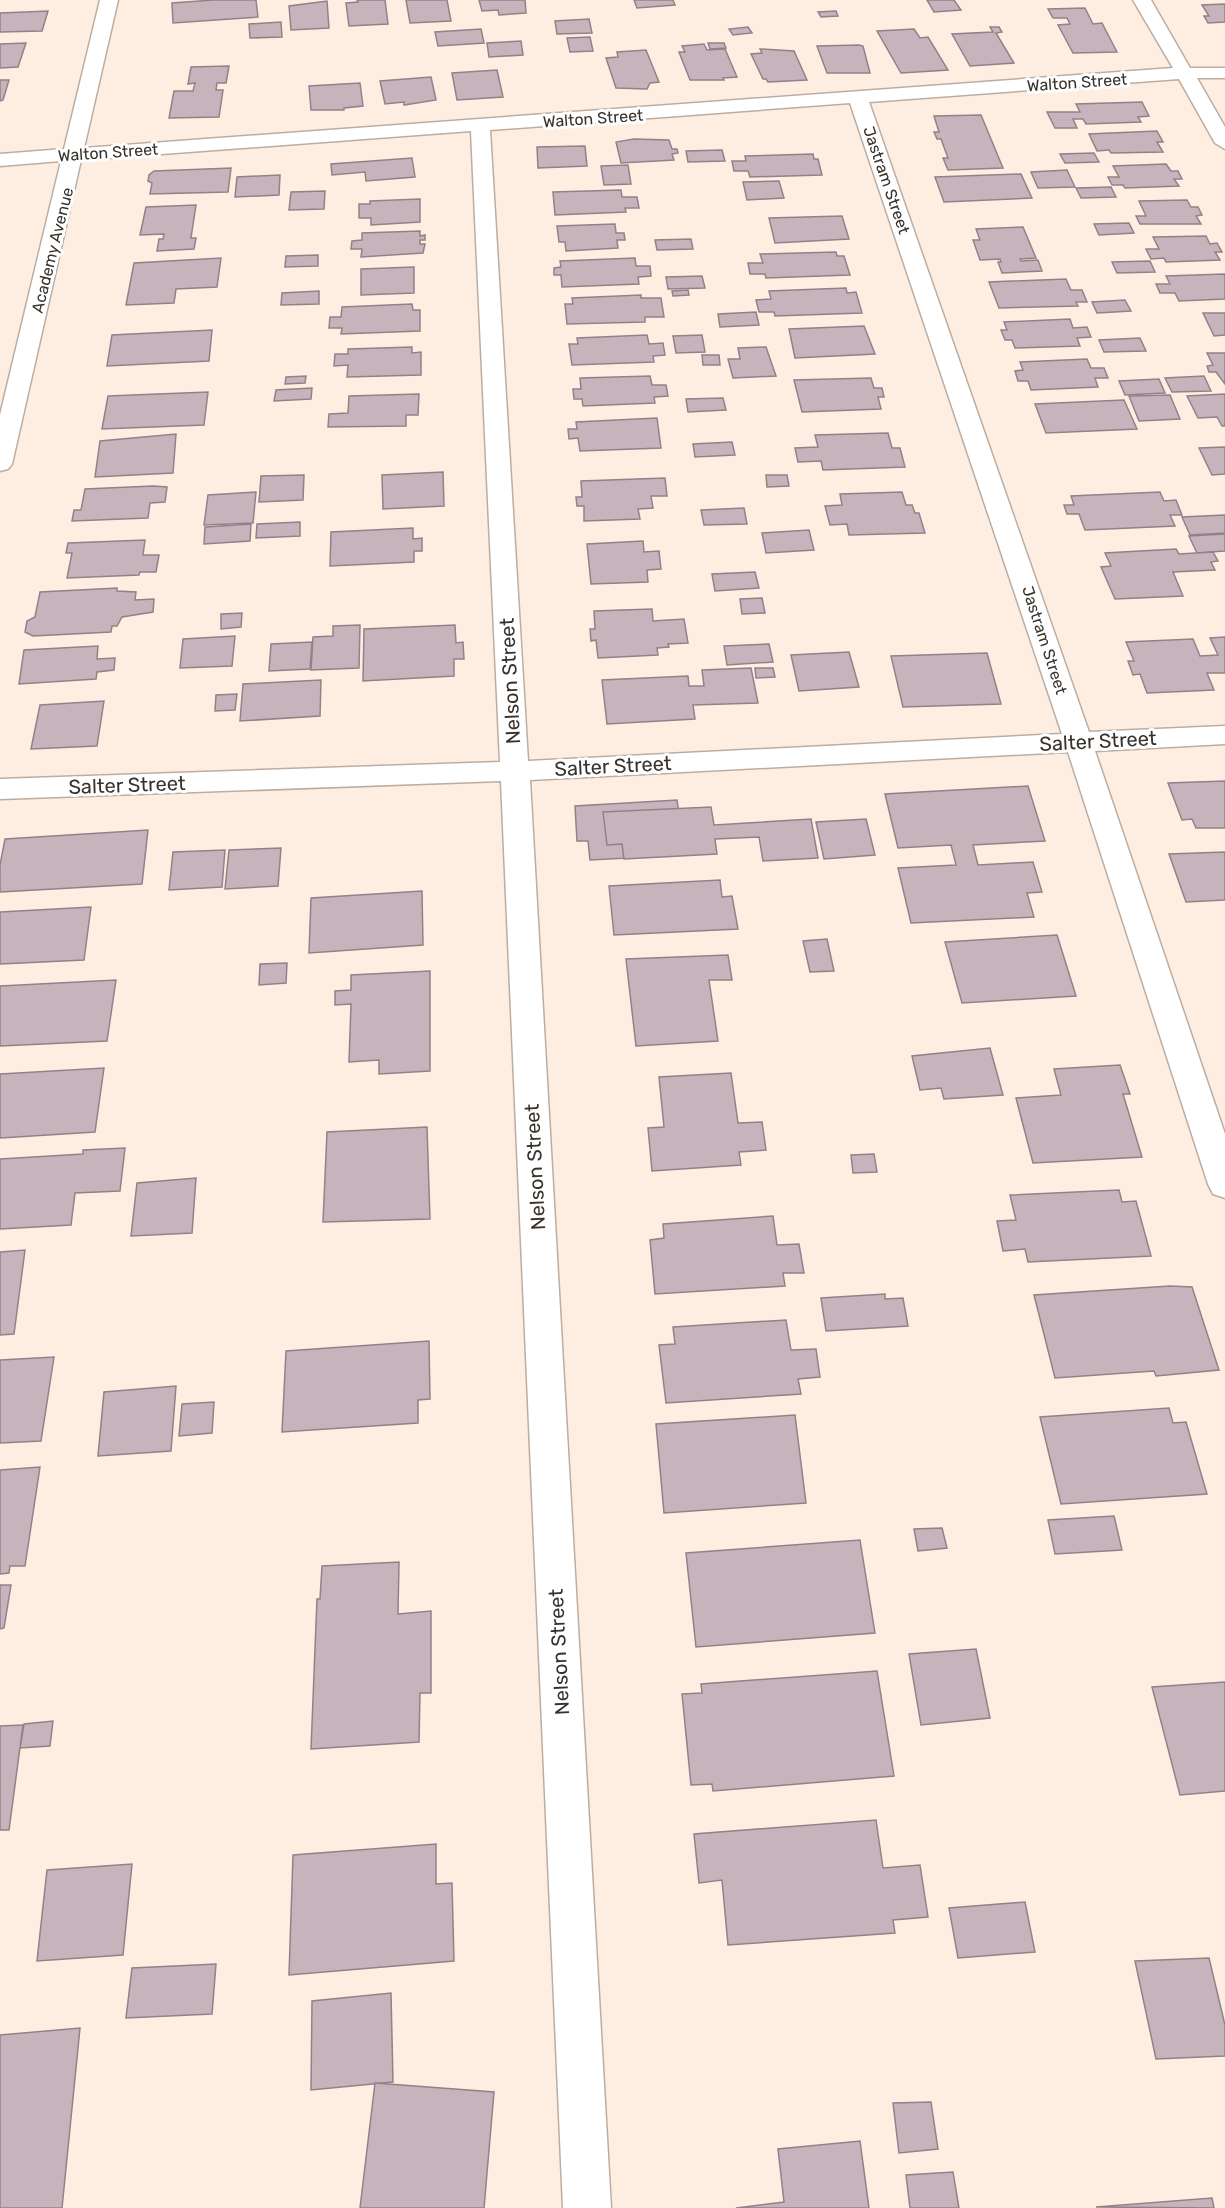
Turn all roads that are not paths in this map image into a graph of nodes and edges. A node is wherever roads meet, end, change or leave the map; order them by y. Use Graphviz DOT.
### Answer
graph roads {
  1 [pos="110,0"];
  2 [pos="1142,0"];
  3 [pos="1225,73"];
  4 [pos="1185,74"];
  5 [pos="858,98"];
  6 [pos="480,126"];
  7 [pos="1225,143"];
  8 [pos="75,155"];
  9 [pos="0,160"];
  10 [pos="0,464"];
  11 [pos="1225,735"];
  12 [pos="1078,742"];
  13 [pos="515,771"];
  14 [pos="0,789"];
  15 [pos="1225,1184"];
  16 [pos="586,2208"];
  1 -- 8 [label="street, Academy Avenue"];
  2 -- 4 [label="street"];
  3 -- 4 [label="street, Walton Street"];
  4 -- 5 [label="street, Walton Street"];
  4 -- 7 [label="street"];
  5 -- 6 [label="street, Walton Street"];
  5 -- 12 [label="street, Jastram Street"];
  6 -- 8 [label="street, Walton Street"];
  6 -- 13 [label="street, Nelson Street"];
  8 -- 9 [label="street, Walton Street"];
  8 -- 10 [label="street, Academy Avenue"];
  11 -- 12 [label="street, Salter Street"];
  12 -- 13 [label="street, Salter Street"];
  12 -- 15 [label="street, Jastram Street"];
  13 -- 14 [label="street, Salter Street"];
  13 -- 16 [label="street, Nelson Street"];
}
